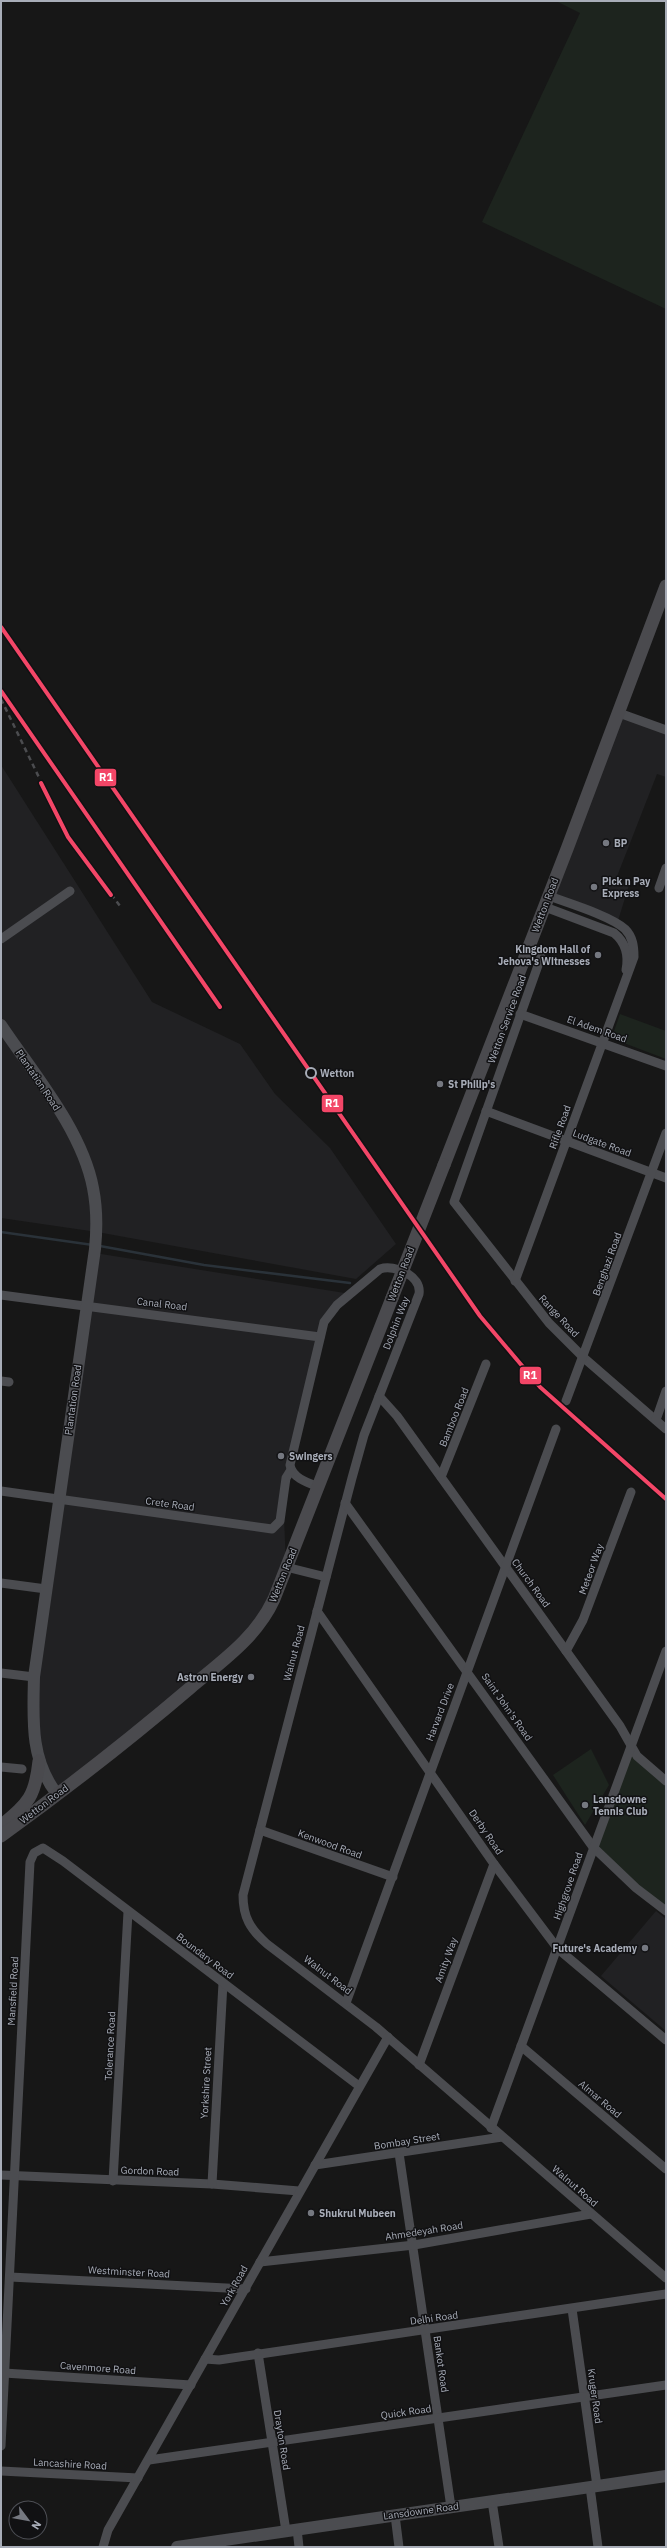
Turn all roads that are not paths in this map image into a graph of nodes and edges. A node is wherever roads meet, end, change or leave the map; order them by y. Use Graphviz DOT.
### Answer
graph roads {
  1 [pos="666,586"];
  2 [pos="619,713"];
  3 [pos="666,730"];
  4 [pos="666,868"];
  5 [pos="659,888"];
  6 [pos="70,890"];
  7 [pos="547,901"];
  8 [pos="1,940"];
  9 [pos="541,957"];
  10 [pos="520,1014"];
  11 [pos="1,1025"];
  12 [pos="602,1042"];
  13 [pos="666,1066"];
  14 [pos="486,1111"];
  15 [pos="666,1133"];
  16 [pos="566,1142"];
  17 [pos="652,1173"];
  18 [pos="666,1178"];
  19 [pos="454,1202"];
  20 [pos="515,1281"];
  21 [pos="1,1294"];
  22 [pos="87,1306"];
  23 [pos="320,1337"];
  24 [pos="584,1358"];
  25 [pos="486,1364"];
  26 [pos="666,1391"];
  27 [pos="379,1396"];
  28 [pos="566,1402"];
  29 [pos="656,1420"];
  30 [pos="556,1429"];
  31 [pos="666,1429"];
  32 [pos="291,1470"];
  33 [pos="441,1477"];
  34 [pos="319,1487"];
  35 [pos="1,1491"];
  36 [pos="631,1492"];
  37 [pos="59,1499"];
  38 [pos="345,1503"];
  39 [pos="286,1567"];
  40 [pos="506,1568"];
  41 [pos="326,1577"];
  42 [pos="1,1583"];
  43 [pos="46,1589"];
  44 [pos="317,1611"];
  45 [pos="566,1651"];
  46 [pos="666,1652"];
  47 [pos="468,1671"];
  48 [pos="1,1673"];
  49 [pos="34,1677"];
  50 [pos="631,1748"];
  51 [pos="38,1761"];
  52 [pos="1,1767"];
  53 [pos="22,1769"];
  54 [pos="430,1770"];
  55 [pos="666,1781"];
  56 [pos="57,1794"];
  57 [pos="1,1826"];
  58 [pos="260,1830"];
  59 [pos="1,1836"];
  60 [pos="592,1847"];
  61 [pos="37,1851"];
  62 [pos="494,1864"];
  63 [pos="392,1877"];
  64 [pos="666,1911"];
  65 [pos="128,1912"];
  66 [pos="558,1949"];
  67 [pos="223,1983"];
  68 [pos="346,2003"];
  69 [pos="388,2037"];
  70 [pos="666,2040"];
  71 [pos="520,2046"];
  72 [pos="419,2065"];
  73 [pos="359,2086"];
  74 [pos="491,2128"];
  75 [pos="502,2137"];
  76 [pos="399,2153"];
  77 [pos="315,2165"];
  78 [pos="666,2169"];
  79 [pos="1,2175"];
  80 [pos="14,2175"];
  81 [pos="113,2181"];
  82 [pos="212,2184"];
  83 [pos="299,2191"];
  84 [pos="591,2214"];
  85 [pos="414,2245"];
  86 [pos="260,2262"];
  87 [pos="665,2275"];
  88 [pos="10,2276"];
  89 [pos="246,2289"];
  90 [pos="666,2294"];
  91 [pos="572,2308"];
  92 [pos="425,2330"];
  93 [pos="258,2353"];
  94 [pos="205,2359"];
  95 [pos="4,2373"];
  96 [pos="191,2385"];
  97 [pos="666,2385"];
  98 [pos="584,2397"];
  99 [pos="438,2419"];
  100 [pos="271,2442"];
  101 [pos="1,2446"];
  102 [pos="149,2460"];
  103 [pos="1,2471"];
  104 [pos="666,2476"];
  105 [pos="138,2478"];
  106 [pos="594,2486"];
  107 [pos="492,2501"];
  108 [pos="451,2507"];
  109 [pos="395,2515"];
  110 [pos="291,2530"];
  111 [pos="200,2545"];
  112 [pos="103,2547"];
  113 [pos="177,2547"];
  114 [pos="299,2547"];
  115 [pos="399,2547"];
  116 [pos="499,2547"];
  117 [pos="598,2547"];
  1 -- 2 [label="main road, Wetton Road"];
  2 -- 3 [label="street"];
  2 -- 7 [label="main road, Wetton Road"];
  4 -- 5 [label="street"];
  6 -- 8 [label="street"];
  7 -- 12 [label="street, Rifle Road"];
  7 -- 34 [label="main road, Wetton Road, bridge"];
  9 -- 10 [label="street, Wetton Service Road"];
  10 -- 12 [label="street, El Adem Road"];
  10 -- 14 [label="street, Wetton Service Road"];
  11 -- 22 [label="street, Plantation Road"];
  12 -- 13 [label="street, El Adem Road"];
  12 -- 16 [label="street, Rifle Road"];
  14 -- 16 [label="street, Ludgate Road"];
  14 -- 19 [label="street, Wetton Service Road"];
  15 -- 17 [label="street, Benghazi Road"];
  16 -- 17 [label="street, Ludgate Road"];
  16 -- 20 [label="street, Rifle Road"];
  17 -- 18 [label="street, Ludgate Road"];
  17 -- 24 [label="street, Benghazi Road"];
  19 -- 20 [label="street, Range Road"];
  20 -- 24 [label="street, Range Road"];
  21 -- 22 [label="street, Canal Road"];
  22 -- 23 [label="street, Canal Road"];
  22 -- 37 [label="street, Plantation Road"];
  23 -- 27 [label="street, Dolphin Way"];
  23 -- 32 [label="street, Dolphin Way"];
  24 -- 28 [label="street, Benghazi Road"];
  24 -- 29 [label="street, Range Road"];
  25 -- 33 [label="street, Bamboo Road"];
  26 -- 29 [label="street"];
  27 -- 33 [label="street, Church Road"];
  27 -- 38 [label="street, Dolphin Way"];
  29 -- 31 [label="street, Range Road"];
  30 -- 40 [label="street, Harvard Drive"];
  32 -- 34 [label="street"];
  32 -- 37 [label="street, Crete Road"];
  33 -- 40 [label="street, Church Road"];
  34 -- 39 [label="main road, Wetton Road"];
  35 -- 37 [label="street, Crete Road"];
  36 -- 45 [label="street, Meteor Way"];
  37 -- 43 [label="street, Plantation Road"];
  38 -- 41 [label="street, Dolphin Way"];
  38 -- 47 [label="street, Saint John's Road"];
  39 -- 41 [label="street"];
  39 -- 56 [label="main road, Wetton Road"];
  40 -- 45 [label="street, Church Road"];
  40 -- 47 [label="street, Harvard Drive"];
  41 -- 44 [label="street, Walnut Road"];
  42 -- 43 [label="street"];
  43 -- 49 [label="street, Plantation Road"];
  44 -- 54 [label="street, Derby Road"];
  44 -- 58 [label="street, Walnut Road"];
  45 -- 50 [label="street, Church Road"];
  46 -- 50 [label="street, Highgrove Road"];
  47 -- 54 [label="street, Harvard Drive"];
  47 -- 60 [label="street, Saint John's Road"];
  48 -- 49 [label="street"];
  49 -- 51 [label="street, Plantation Road"];
  50 -- 55 [label="street, Church Road"];
  50 -- 60 [label="street, Highgrove Road"];
  51 -- 56 [label="street, Plantation Road"];
  51 -- 57 [label="main road"];
  52 -- 53 [label="street"];
  54 -- 62 [label="street, Derby Road"];
  54 -- 63 [label="street, Harvard Drive"];
  56 -- 59 [label="main road, Wetton Road"];
  58 -- 63 [label="street, Kenwood Road"];
  58 -- 68 [label="street, Walnut Road"];
  60 -- 64 [label="street, Saint John's Road"];
  60 -- 66 [label="street, Highgrove Road"];
  61 -- 65 [label="street, Boundary Road"];
  61 -- 80 [label="street, Mansfield Road"];
  62 -- 66 [label="street, Derby Road"];
  62 -- 72 [label="street, Amity Way"];
  63 -- 68 [label="street, Harvard Drive"];
  65 -- 67 [label="street, Boundary Road"];
  65 -- 81 [label="street, Tolerance Road"];
  66 -- 70 [label="street, Derby Road"];
  66 -- 71 [label="street, Highgrove Road"];
  67 -- 73 [label="street, Boundary Road"];
  67 -- 82 [label="street, Yorkshire Street"];
  68 -- 69 [label="street, Walnut Road"];
  69 -- 72 [label="street, Walnut Road"];
  69 -- 73 [label="street, York Road"];
  71 -- 74 [label="street, Highgrove Road"];
  71 -- 78 [label="street, Almar Road"];
  72 -- 74 [label="street, Walnut Road"];
  73 -- 77 [label="street, York Road"];
  74 -- 75 [label="street, Walnut Road"];
  75 -- 76 [label="street, Bombay Street"];
  75 -- 84 [label="street, Walnut Road"];
  76 -- 77 [label="street, Bombay Street"];
  76 -- 85 [label="street, Bankot Road"];
  77 -- 83 [label="street, York Road"];
  79 -- 80 [label="street, Gordon Road"];
  80 -- 81 [label="street, Gordon Road"];
  80 -- 88 [label="street, Mansfield Road"];
  81 -- 82 [label="street, Gordon Road"];
  82 -- 83 [label="street, Gordon Road"];
  83 -- 86 [label="street, York Road"];
  84 -- 85 [label="street, Ahmedeyah Road"];
  84 -- 87 [label="street, Walnut Road"];
  85 -- 86 [label="street, Ahmedeyah Road"];
  85 -- 92 [label="street, Bankot Road"];
  86 -- 89 [label="street, York Road"];
  88 -- 89 [label="street, Westminster Road"];
  88 -- 95 [label="street, Mansfield Road"];
  89 -- 94 [label="street, York Road"];
  90 -- 91 [label="street, Delhi Road"];
  91 -- 92 [label="street, Delhi Road"];
  91 -- 98 [label="street, Kruger Road"];
  92 -- 93 [label="street, Delhi Road"];
  92 -- 99 [label="street, Bankot Road"];
  93 -- 94 [label="street, Delhi Road"];
  93 -- 100 [label="street, Drayton Road"];
  94 -- 96 [label="street, York Road"];
  95 -- 96 [label="street, Cavenmore Road"];
  95 -- 101 [label="street, Mansfield Road"];
  96 -- 102 [label="street, York Road"];
  97 -- 98 [label="street, Quick Road"];
  98 -- 99 [label="street, Quick Road"];
  98 -- 106 [label="street, Kruger Road"];
  99 -- 100 [label="street, Quick Road"];
  99 -- 108 [label="street, Bankot Road"];
  100 -- 102 [label="street, Quick Road"];
  100 -- 110 [label="street, Drayton Road"];
  102 -- 105 [label="street, York Road"];
  103 -- 105 [label="street, Lancashire Road"];
  104 -- 106 [label="street, Lansdowne Road"];
  105 -- 112 [label="street, York Road"];
  106 -- 107 [label="street, Lansdowne Road"];
  106 -- 117 [label="street, Kruger Road"];
  107 -- 108 [label="street, Lansdowne Road"];
  107 -- 116 [label="street"];
  108 -- 109 [label="street, Lansdowne Road"];
  109 -- 110 [label="street, Lansdowne Road"];
  109 -- 115 [label="street"];
  110 -- 111 [label="street, Lansdowne Road"];
  110 -- 114 [label="street, Drayton Road"];
  111 -- 113 [label="street, Lansdowne Road"];
}
